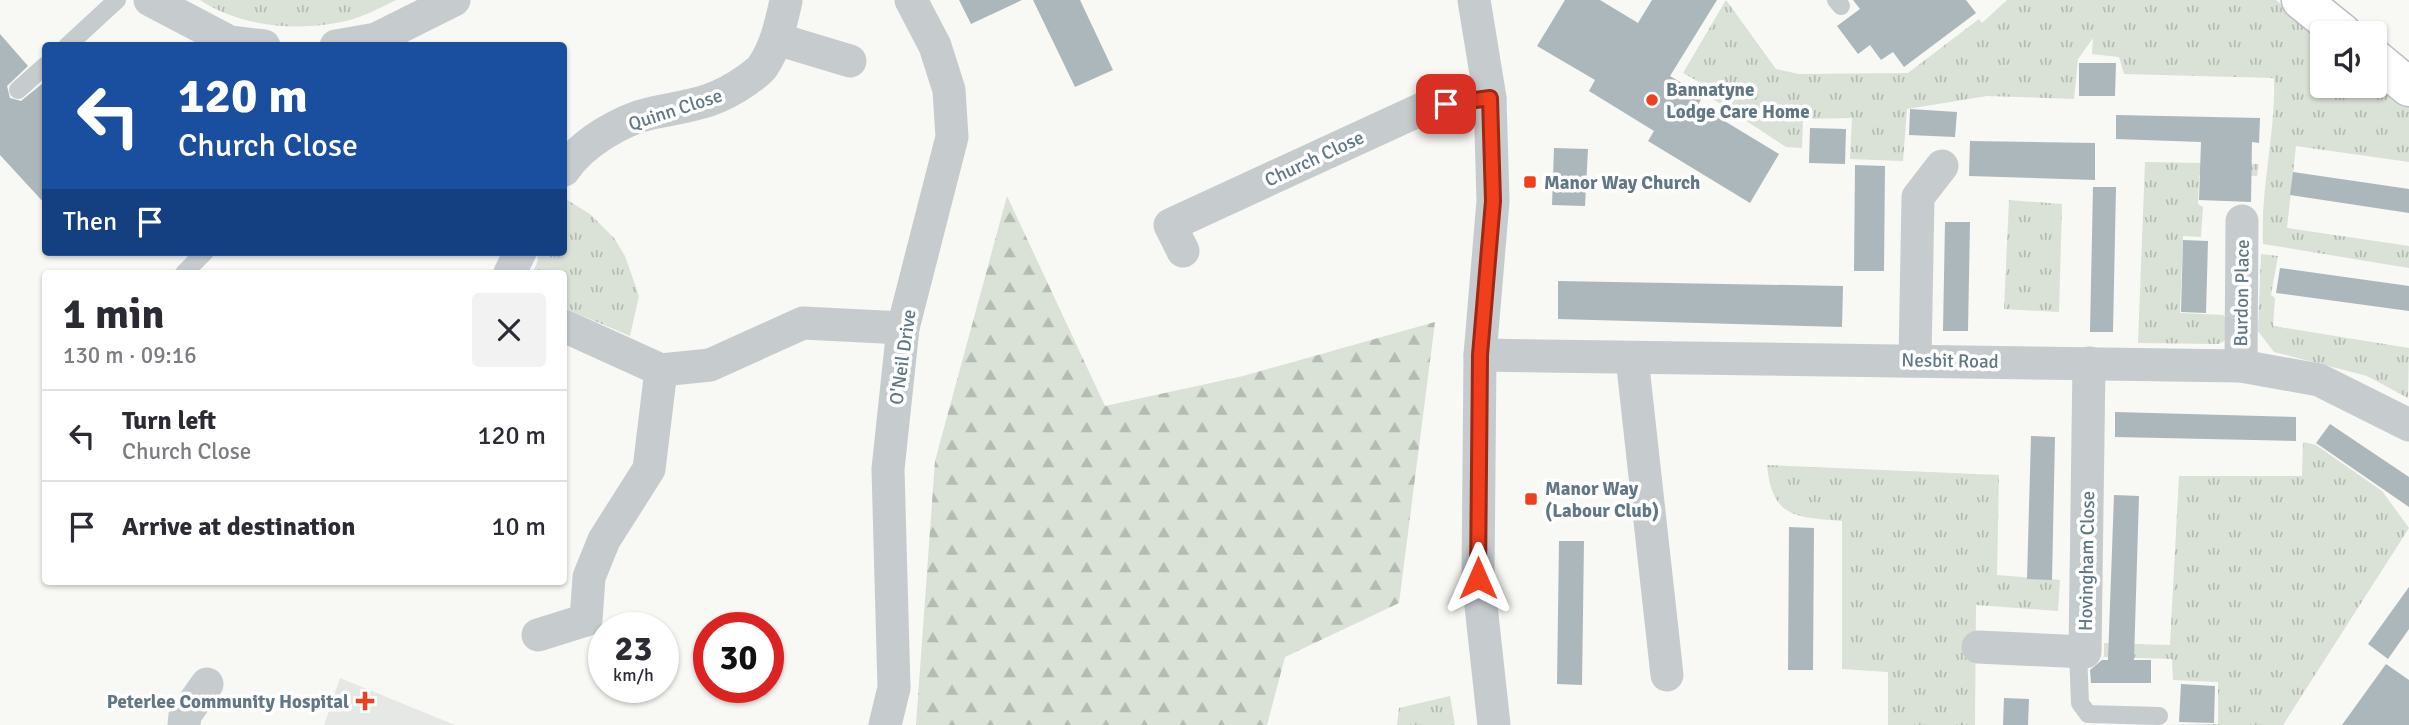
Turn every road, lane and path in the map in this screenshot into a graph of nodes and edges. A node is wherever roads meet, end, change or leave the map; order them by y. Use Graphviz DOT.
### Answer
graph roads {
  1 [pos="117,0"];
  2 [pos="150,0"];
  3 [pos="454,0"];
  4 [pos="911,0"];
  5 [pos="1474,0"];
  6 [pos="2301,0"];
  7 [pos="786,1"];
  8 [pos="2327,21"];
  9 [pos="777,39"];
  10 [pos="71,42"];
  11 [pos="230,42"];
  12 [pos="359,42"];
  13 [pos="850,61"];
  14 [pos="42,69"];
  15 [pos="2387,69"];
  16 [pos="2409,87"];
  17 [pos="18,90"];
  18 [pos="1490,98"];
  19 [pos="567,166"];
  20 [pos="1942,166"];
  21 [pos="2242,221"];
  22 [pos="1183,251"];
  23 [pos="201,256"];
  24 [pos="187,270"];
  25 [pos="567,327"];
  26 [pos="903,328"];
  27 [pos="1480,355"];
  28 [pos="1632,358"];
  29 [pos="1915,360"];
  30 [pos="2089,363"];
  31 [pos="2241,366"];
  32 [pos="661,370"];
  33 [pos="2409,425"];
  34 [pos="593,612"];
  35 [pos="588,630"];
  36 [pos="538,635"];
  37 [pos="1978,648"];
  38 [pos="2078,652"];
  39 [pos="1667,675"];
  40 [pos="208,684"];
  41 [pos="177,716"];
  42 [pos="2159,716"];
  43 [pos="885,725"];
  44 [pos="1494,725"];
  1 -- 10 [label="lane"];
  2 -- 11 [label="street"];
  3 -- 12 [label="street"];
  4 -- 26 [label="street, O'Neil Drive"];
  5 -- 18 [label="street"];
  6 -- 8 [label="main road"];
  7 -- 9 [label="street, Quinn Close"];
  9 -- 13 [label="street"];
  9 -- 19 [label="street, Quinn Close"];
  14 -- 17 [label="lane"];
  15 -- 16 [label="main road"];
  18 -- 22 [label="street, Church Close"];
  18 -- 27 [label="street"];
  20 -- 29 [label="street"];
  21 -- 31 [label="street, Burdon Place"];
  23 -- 24 [label="lane"];
  25 -- 32 [label="street"];
  26 -- 32 [label="street"];
  26 -- 43 [label="street, O'Neil Drive"];
  27 -- 28 [label="street, Nesbit Road"];
  27 -- 44 [label="street"];
  28 -- 29 [label="street, Nesbit Road"];
  28 -- 39 [label="street"];
  29 -- 30 [label="street, Nesbit Road"];
  30 -- 31 [label="street, Nesbit Road"];
  30 -- 38 [label="street, Hovingham Close"];
  31 -- 33 [label="street, Nesbit Road"];
  32 -- 34 [label="street"];
  35 -- 36 [label="street"];
  37 -- 38 [label="street, Hovingham Close"];
  38 -- 42 [label="lane"];
  40 -- 41 [label="street"];
}
